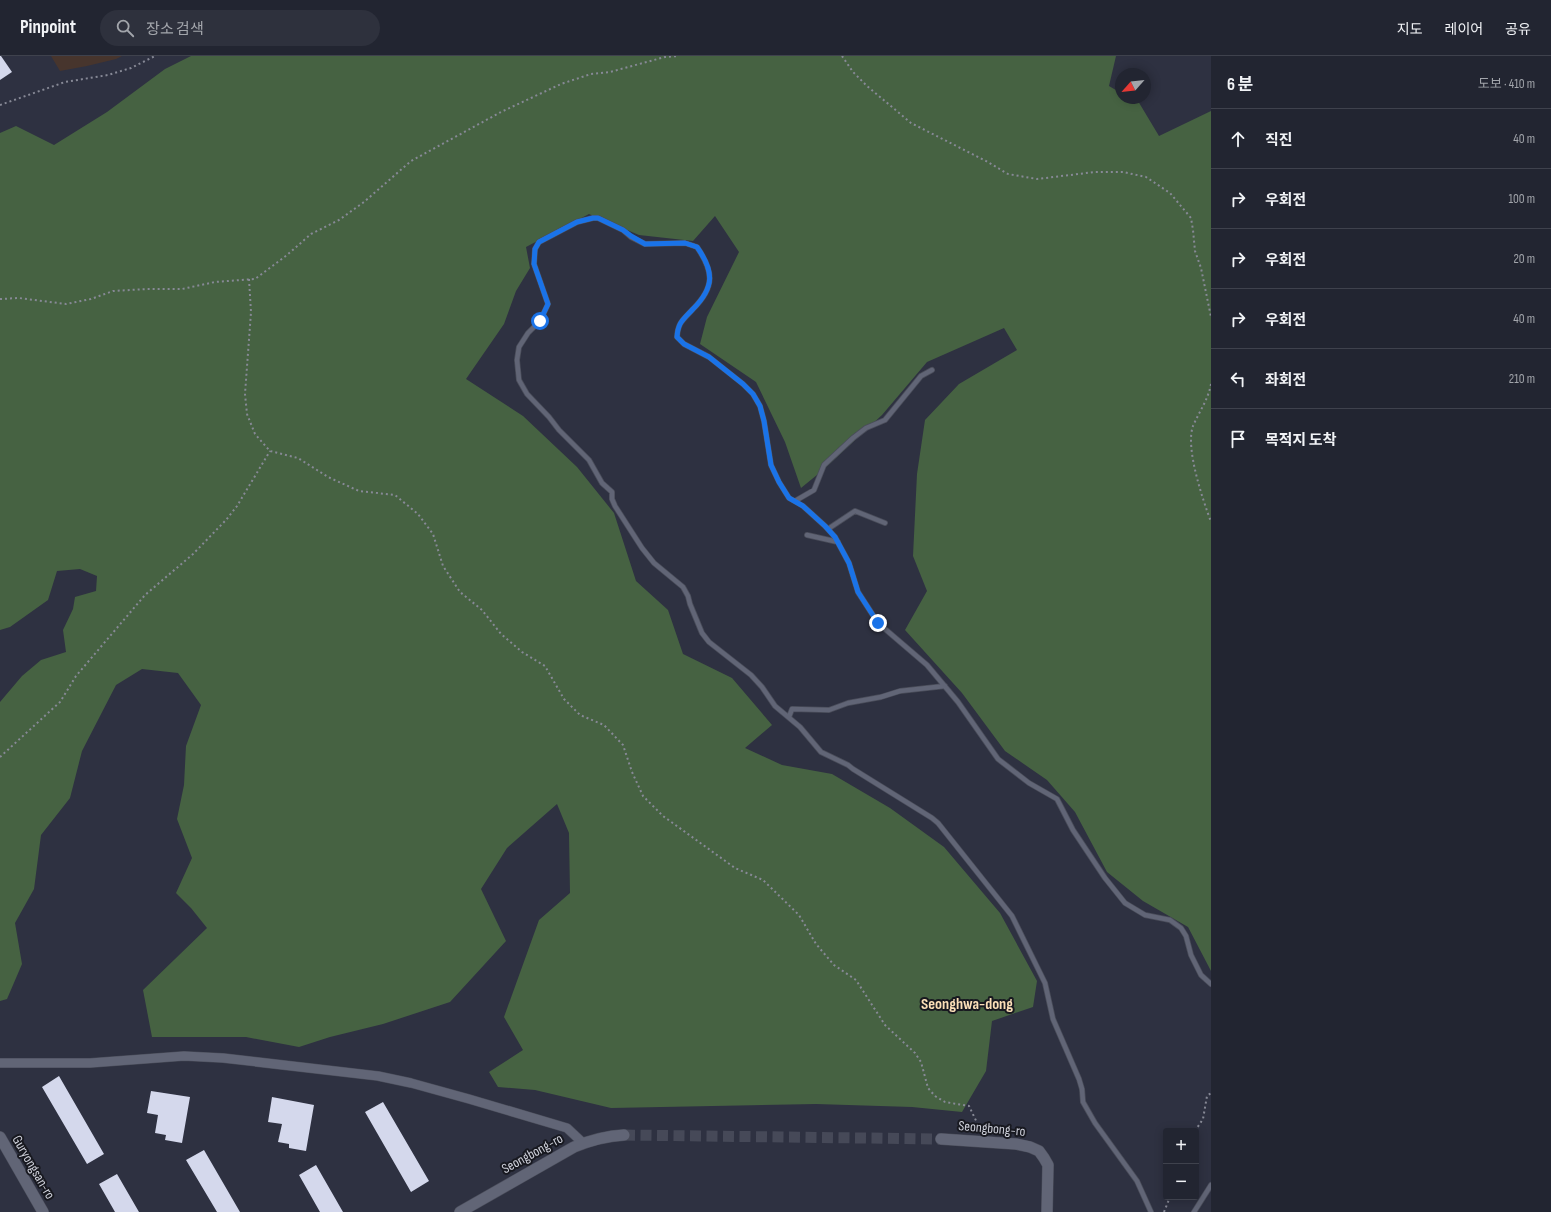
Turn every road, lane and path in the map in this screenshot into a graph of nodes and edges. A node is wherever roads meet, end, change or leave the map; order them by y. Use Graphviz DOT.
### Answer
graph roads {
  1 [pos="155,56"];
  2 [pos="678,56"];
  3 [pos="842,56"];
  4 [pos="0,105"];
  5 [pos="249,279"];
  6 [pos="0,299"];
  7 [pos="1211,317"];
  8 [pos="932,370"];
  9 [pos="1211,384"];
  10 [pos="270,451"];
  11 [pos="795,501"];
  12 [pos="1211,522"];
  13 [pos="885,523"];
  14 [pos="828,529"];
  15 [pos="807,535"];
  16 [pos="838,542"];
  17 [pos="945,686"];
  18 [pos="789,717"];
  19 [pos="0,757"];
  20 [pos="1211,984"];
  21 [pos="0,1063"];
  22 [pos="1211,1093"];
  23 [pos="1197,1128"];
  24 [pos="624,1135"];
  25 [pos="0,1137"];
  26 [pos="941,1139"];
  27 [pos="988,1142"];
  28 [pos="583,1143"];
  29 [pos="1211,1186"];
  30 [pos="1169,1200"];
  31 [pos="43,1212"];
  32 [pos="460,1212"];
  33 [pos="1047,1212"];
  34 [pos="1151,1212"];
  35 [pos="1164,1212"];
  36 [pos="1194,1212"];
  1 -- 4 [label="path"];
  2 -- 5 [label="path"];
  3 -- 7 [label="path"];
  5 -- 6 [label="path"];
  5 -- 10 [label="path"];
  8 -- 11 [label="lane"];
  9 -- 12 [label="path"];
  10 -- 19 [label="path"];
  10 -- 27 [label="path"];
  11 -- 14 [label="lane"];
  11 -- 18 [label="lane"];
  13 -- 14 [label="lane"];
  14 -- 16 [label="lane"];
  15 -- 16 [label="lane"];
  16 -- 17 [label="lane"];
  17 -- 18 [label="lane"];
  17 -- 20 [label="lane"];
  18 -- 34 [label="lane"];
  21 -- 28 [label="street"];
  22 -- 23 [label="path"];
  24 -- 28 [label="street, Seongbong-ro"];
  25 -- 31 [label="street, Guryongsan-ro"];
  26 -- 27 [label="street, Seongbong-ro"];
  27 -- 33 [label="street, Seongbong-ro"];
  28 -- 32 [label="street, Seongbong-ro"];
  29 -- 36 [label="lane"];
  30 -- 35 [label="path"];
}
